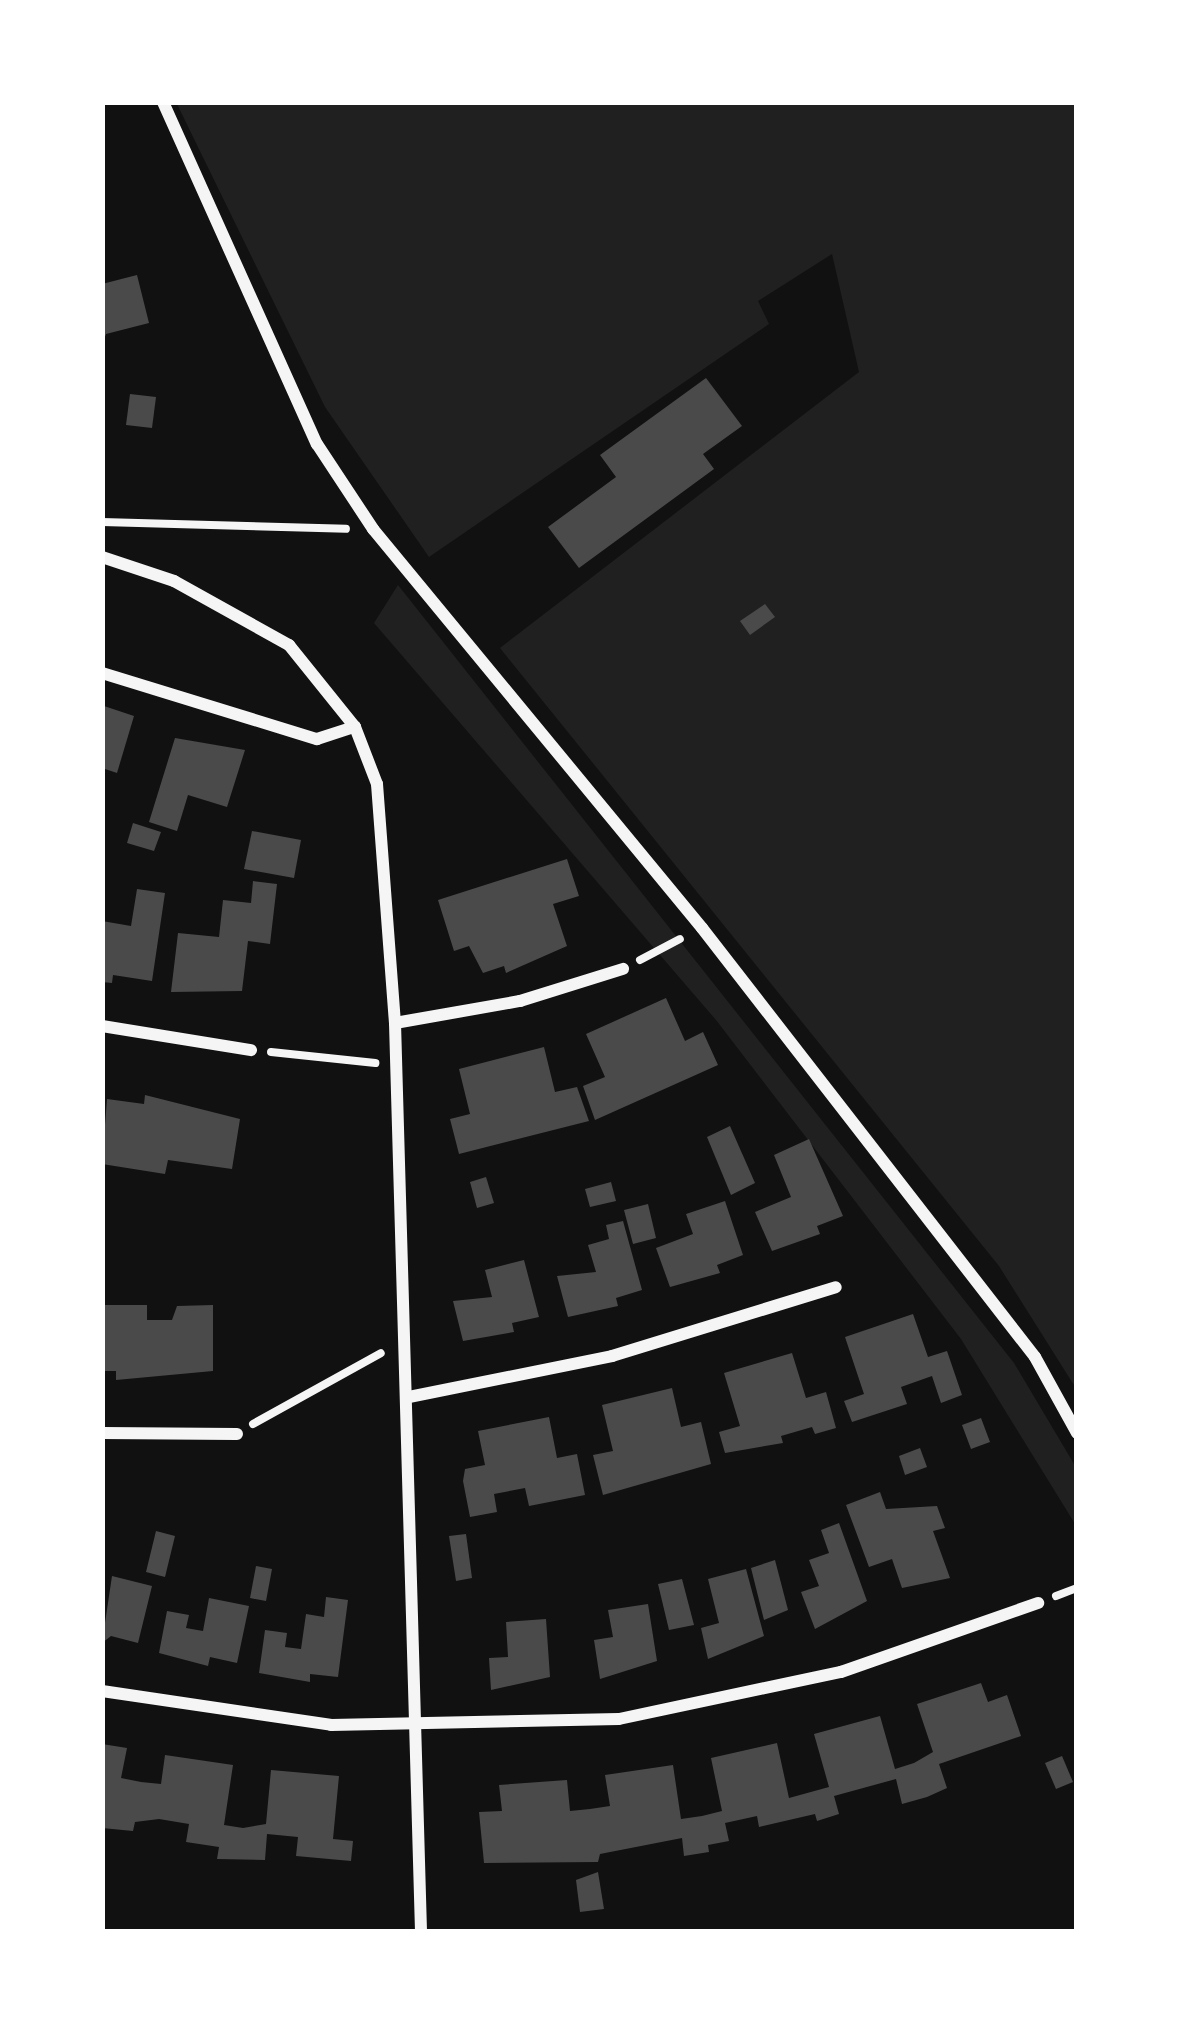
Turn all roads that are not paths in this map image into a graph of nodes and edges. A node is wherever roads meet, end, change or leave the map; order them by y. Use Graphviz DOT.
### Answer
graph roads {
  1 [pos="163,102"];
  2 [pos="102,556"];
  3 [pos="102,673"];
  4 [pos="355,727"];
  5 [pos="623,969"];
  6 [pos="395,1023"];
  7 [pos="102,1026"];
  8 [pos="251,1050"];
  9 [pos="836,1287"];
  10 [pos="409,1397"];
  11 [pos="102,1433"];
  12 [pos="1077,1433"];
  13 [pos="237,1434"];
  14 [pos="1038,1603"];
  15 [pos="102,1691"];
  16 [pos="412,1729"];
  17 [pos="421,1932"];
  1 -- 12 [label="street"];
  2 -- 4 [label="street"];
  3 -- 4 [label="street"];
  4 -- 6 [label="street"];
  5 -- 6 [label="street"];
  6 -- 10 [label="street"];
  7 -- 8 [label="street"];
  9 -- 10 [label="street"];
  10 -- 16 [label="street"];
  11 -- 13 [label="street"];
  14 -- 16 [label="street"];
  15 -- 16 [label="street"];
  16 -- 17 [label="street"];
}
